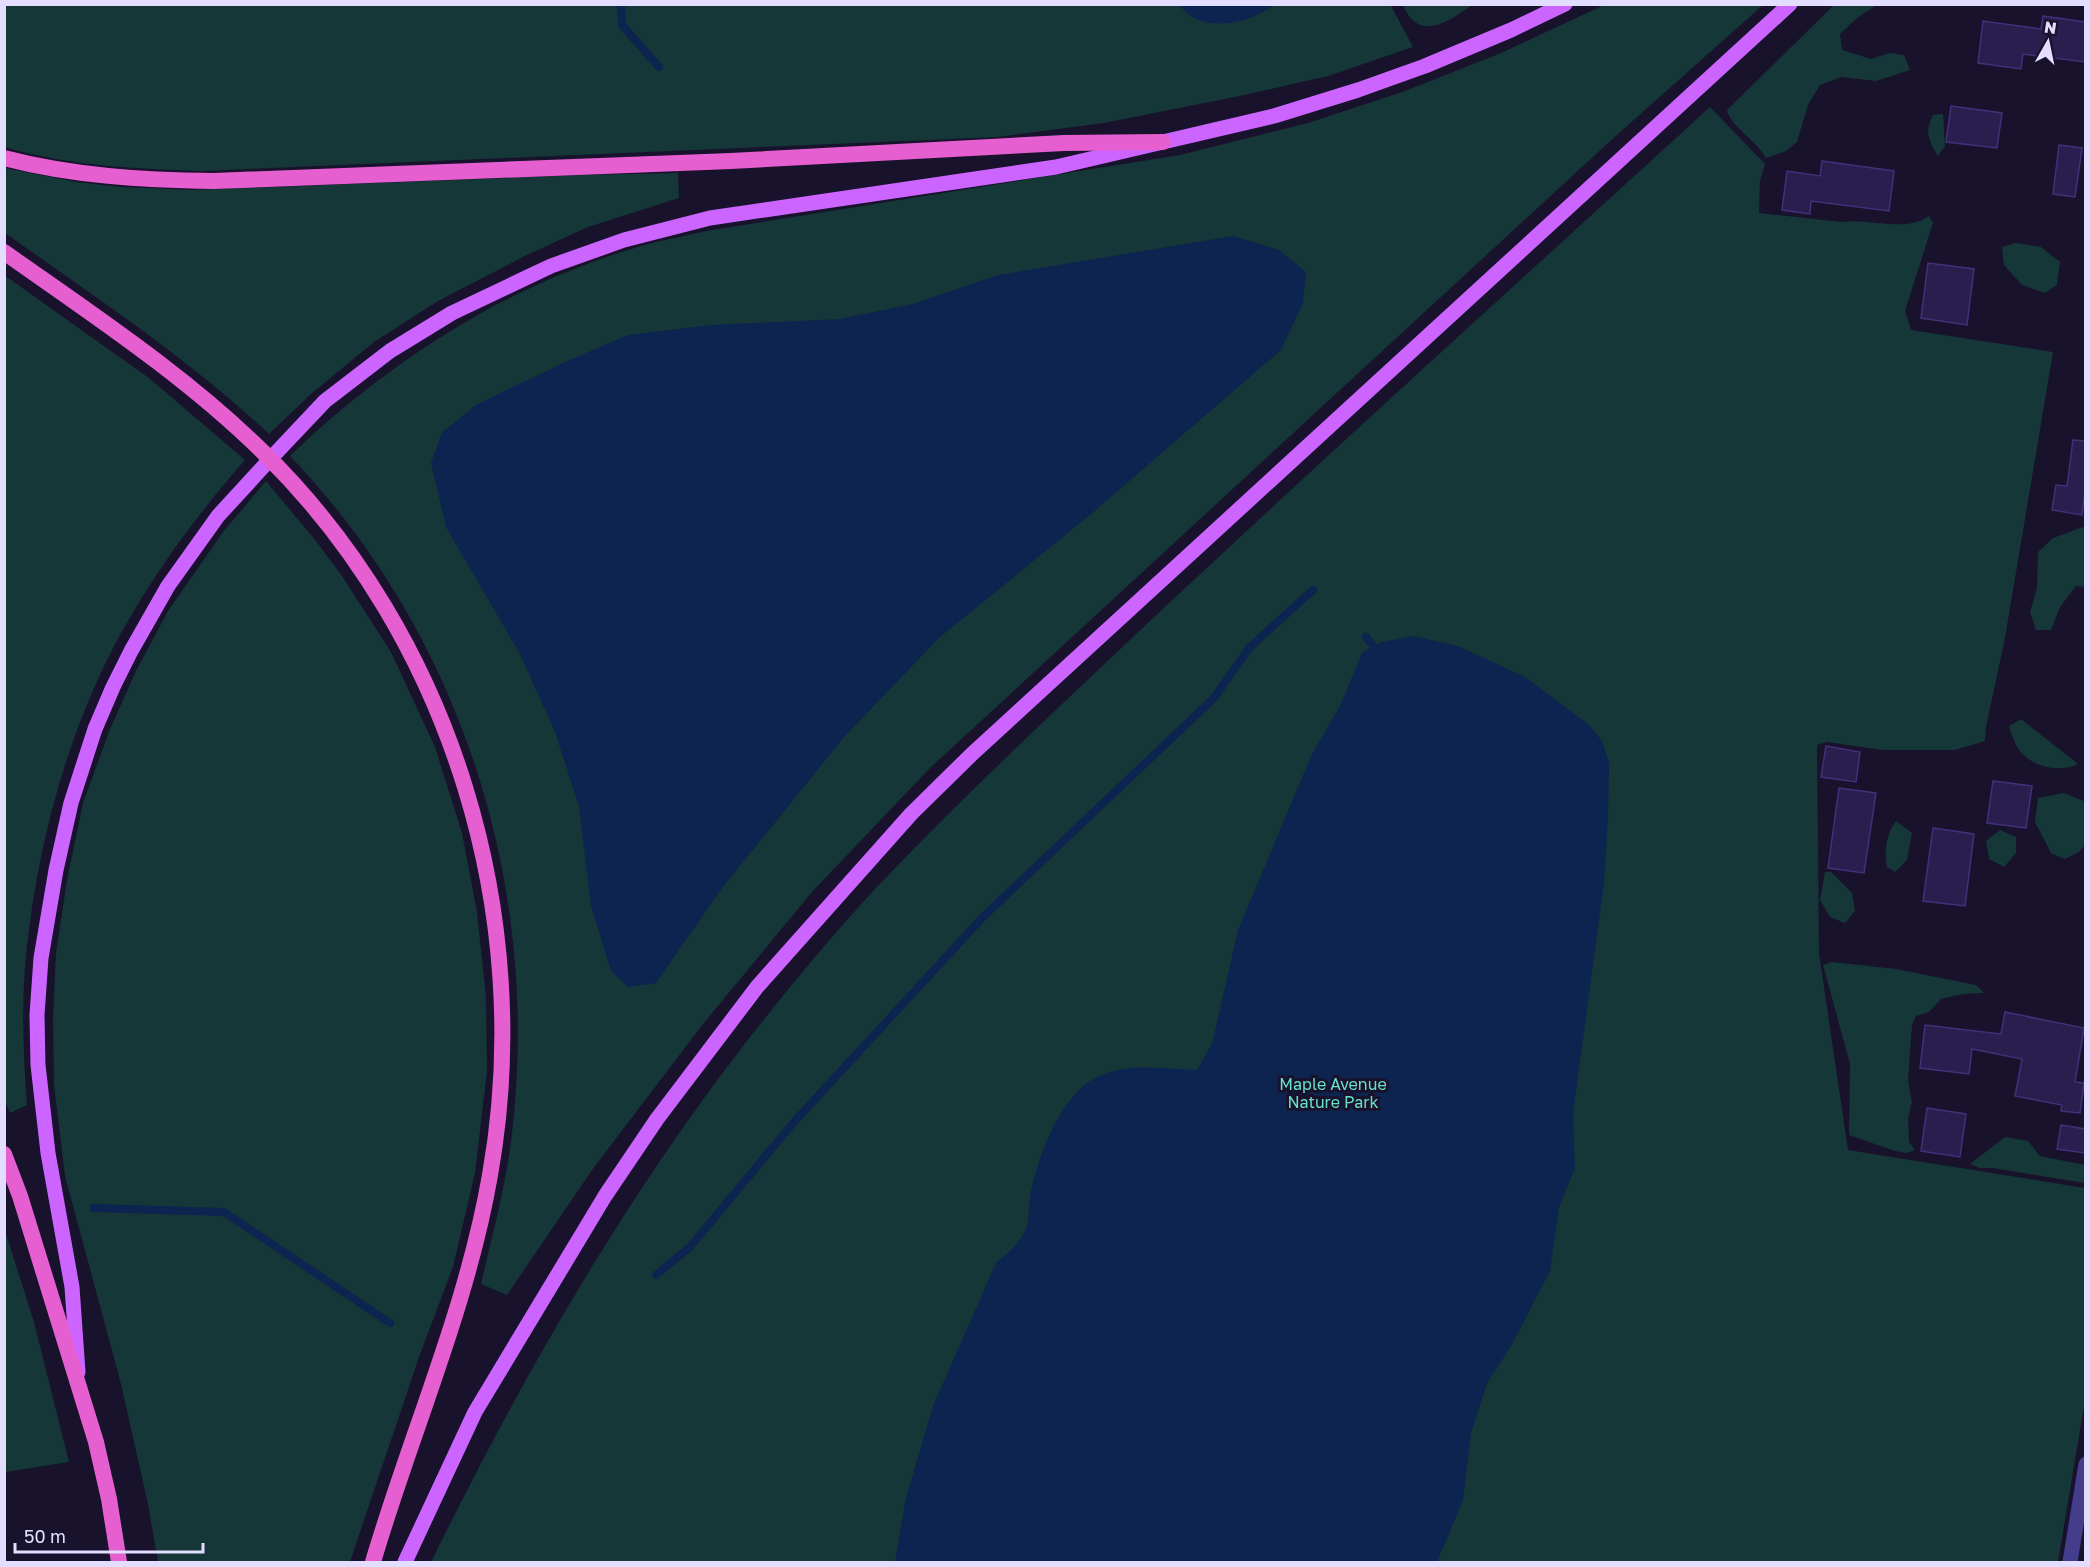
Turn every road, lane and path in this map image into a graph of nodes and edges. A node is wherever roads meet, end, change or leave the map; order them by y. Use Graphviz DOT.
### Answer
graph roads {
  1 [pos="1565,4"];
  2 [pos="1790,4"];
  3 [pos="1162,142"];
  4 [pos="4,158"];
  5 [pos="4,252"];
  6 [pos="4,1154"];
  7 [pos="79,1387"];
  8 [pos="2085,1464"];
  9 [pos="119,1563"];
  10 [pos="373,1563"];
  11 [pos="405,1563"];
  12 [pos="2070,1563"];
  1 -- 3 [label="main road"];
  2 -- 11 [label="main road"];
  3 -- 4 [label="highway"];
  3 -- 7 [label="main road"];
  5 -- 10 [label="highway"];
  6 -- 7 [label="highway"];
  7 -- 9 [label="highway"];
  8 -- 12 [label="street"];
}
